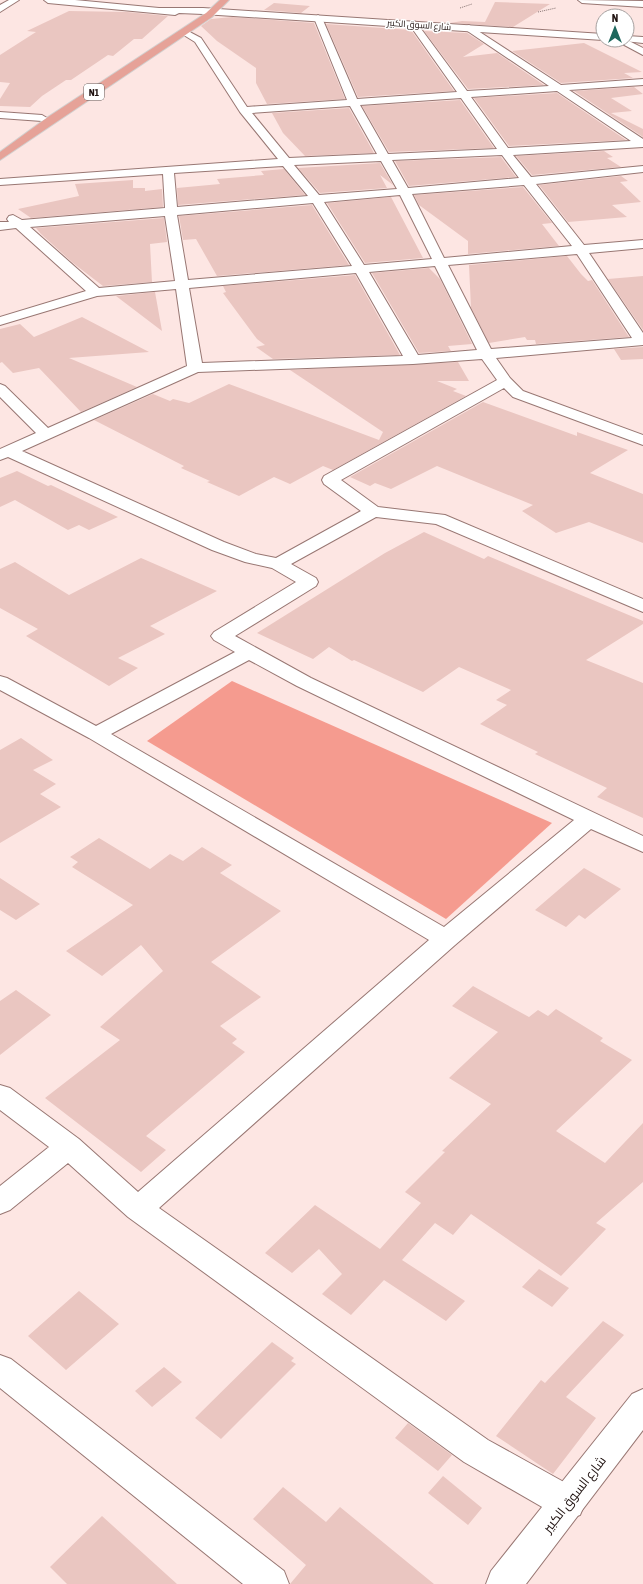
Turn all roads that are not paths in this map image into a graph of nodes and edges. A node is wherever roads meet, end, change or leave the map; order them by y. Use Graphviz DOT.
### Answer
graph roads {
  1 [pos="15,0"];
  2 [pos="48,0"];
  3 [pos="225,0"];
  4 [pos="582,0"];
  5 [pos="202,3"];
  6 [pos="643,4"];
  7 [pos="0,9"];
  8 [pos="211,13"];
  9 [pos="318,18"];
  10 [pos="185,20"];
  11 [pos="413,24"];
  12 [pos="469,28"];
  13 [pos="595,36"];
  14 [pos="643,82"];
  15 [pos="559,87"];
  16 [pos="466,96"];
  17 [pos="354,104"];
  18 [pos="244,110"];
  19 [pos="0,115"];
  20 [pos="42,118"];
  21 [pos="642,143"];
  22 [pos="0,146"];
  23 [pos="505,152"];
  24 [pos="383,156"];
  25 [pos="0,157"];
  26 [pos="285,162"];
  27 [pos="168,169"];
  28 [pos="643,169"];
  29 [pos="529,181"];
  30 [pos="0,182"];
  31 [pos="404,191"];
  32 [pos="316,199"];
  33 [pos="0,211"];
  34 [pos="171,212"];
  35 [pos="19,223"];
  36 [pos="0,226"];
  37 [pos="643,244"];
  38 [pos="581,250"];
  39 [pos="441,262"];
  40 [pos="360,268"];
  41 [pos="182,284"];
  42 [pos="96,292"];
  43 [pos="0,321"];
  44 [pos="642,341"];
  45 [pos="486,354"];
  46 [pos="413,360"];
  47 [pos="195,368"];
  48 [pos="505,381"];
  49 [pos="0,389"];
  50 [pos="47,435"];
  51 [pos="643,440"];
  52 [pos="5,453"];
  53 [pos="373,512"];
  54 [pos="278,564"];
  55 [pos="643,606"];
  56 [pos="248,652"];
  57 [pos="0,682"];
  58 [pos="96,734"];
  59 [pos="588,820"];
  60 [pos="643,845"];
  61 [pos="446,939"];
  62 [pos="0,1095"];
  63 [pos="69,1147"];
  64 [pos="0,1202"];
  65 [pos="138,1209"];
  66 [pos="0,1369"];
  67 [pos="640,1414"];
  68 [pos="568,1503"];
  69 [pos="271,1584"];
  70 [pos="504,1584"];
  1 -- 7 [label="street"];
  2 -- 10 [label="street, شارع السوق الكبير"];
  3 -- 8 [label="highway, N1"];
  4 -- 6 [label="street"];
  5 -- 10 [label="highway, N1"];
  8 -- 9 [label="street, شارع السوق الكبير"];
  8 -- 10 [label="street, شارع السوق الكبير"];
  8 -- 10 [label="highway, N1"];
  9 -- 11 [label="street, شارع السوق الكبير"];
  9 -- 17 [label="street"];
  10 -- 18 [label="street"];
  10 -- 20 [label="highway, N1"];
  10 -- 25 [label="highway, N1"];
  11 -- 12 [label="street, شارع السوق الكبير"];
  11 -- 16 [label="street"];
  12 -- 13 [label="street, شارع السوق الكبير"];
  12 -- 15 [label="street"];
  14 -- 15 [label="street"];
  15 -- 16 [label="street"];
  15 -- 21 [label="street"];
  16 -- 17 [label="street"];
  16 -- 23 [label="street"];
  17 -- 18 [label="street"];
  17 -- 24 [label="street"];
  18 -- 26 [label="street"];
  19 -- 20 [label="street"];
  20 -- 22 [label="highway, N1"];
  21 -- 23 [label="street"];
  23 -- 24 [label="street"];
  23 -- 29 [label="street"];
  24 -- 26 [label="street"];
  24 -- 31 [label="street"];
  26 -- 27 [label="street"];
  26 -- 32 [label="street"];
  27 -- 30 [label="street"];
  27 -- 34 [label="street"];
  28 -- 29 [label="street"];
  29 -- 31 [label="street"];
  29 -- 38 [label="street"];
  31 -- 32 [label="street"];
  31 -- 39 [label="street"];
  32 -- 34 [label="street"];
  32 -- 40 [label="street"];
  33 -- 35 [label="street"];
  34 -- 35 [label="street"];
  34 -- 41 [label="street"];
  35 -- 36 [label="street"];
  35 -- 42 [label="street"];
  37 -- 38 [label="street"];
  38 -- 39 [label="street"];
  38 -- 44 [label="street"];
  39 -- 40 [label="street"];
  39 -- 45 [label="street"];
  40 -- 41 [label="street"];
  40 -- 46 [label="street"];
  41 -- 42 [label="street"];
  41 -- 47 [label="street"];
  42 -- 43 [label="street"];
  44 -- 45 [label="street"];
  45 -- 46 [label="street"];
  45 -- 48 [label="street"];
  46 -- 47 [label="street"];
  47 -- 50 [label="street"];
  48 -- 51 [label="street"];
  48 -- 53 [label="street"];
  49 -- 50 [label="street"];
  50 -- 52 [label="street"];
  52 -- 54 [label="street"];
  53 -- 54 [label="street"];
  53 -- 55 [label="street"];
  54 -- 56 [label="street"];
  56 -- 58 [label="street"];
  56 -- 59 [label="street"];
  57 -- 58 [label="street"];
  58 -- 61 [label="street"];
  59 -- 60 [label="street"];
  59 -- 61 [label="street"];
  61 -- 65 [label="street"];
  62 -- 63 [label="street"];
  63 -- 64 [label="street"];
  63 -- 65 [label="street"];
  65 -- 68 [label="street"];
  66 -- 69 [label="street"];
  67 -- 68 [label="street, شارع السوق الكبير"];
  68 -- 70 [label="street, شارع السوق الكبير"];
}
